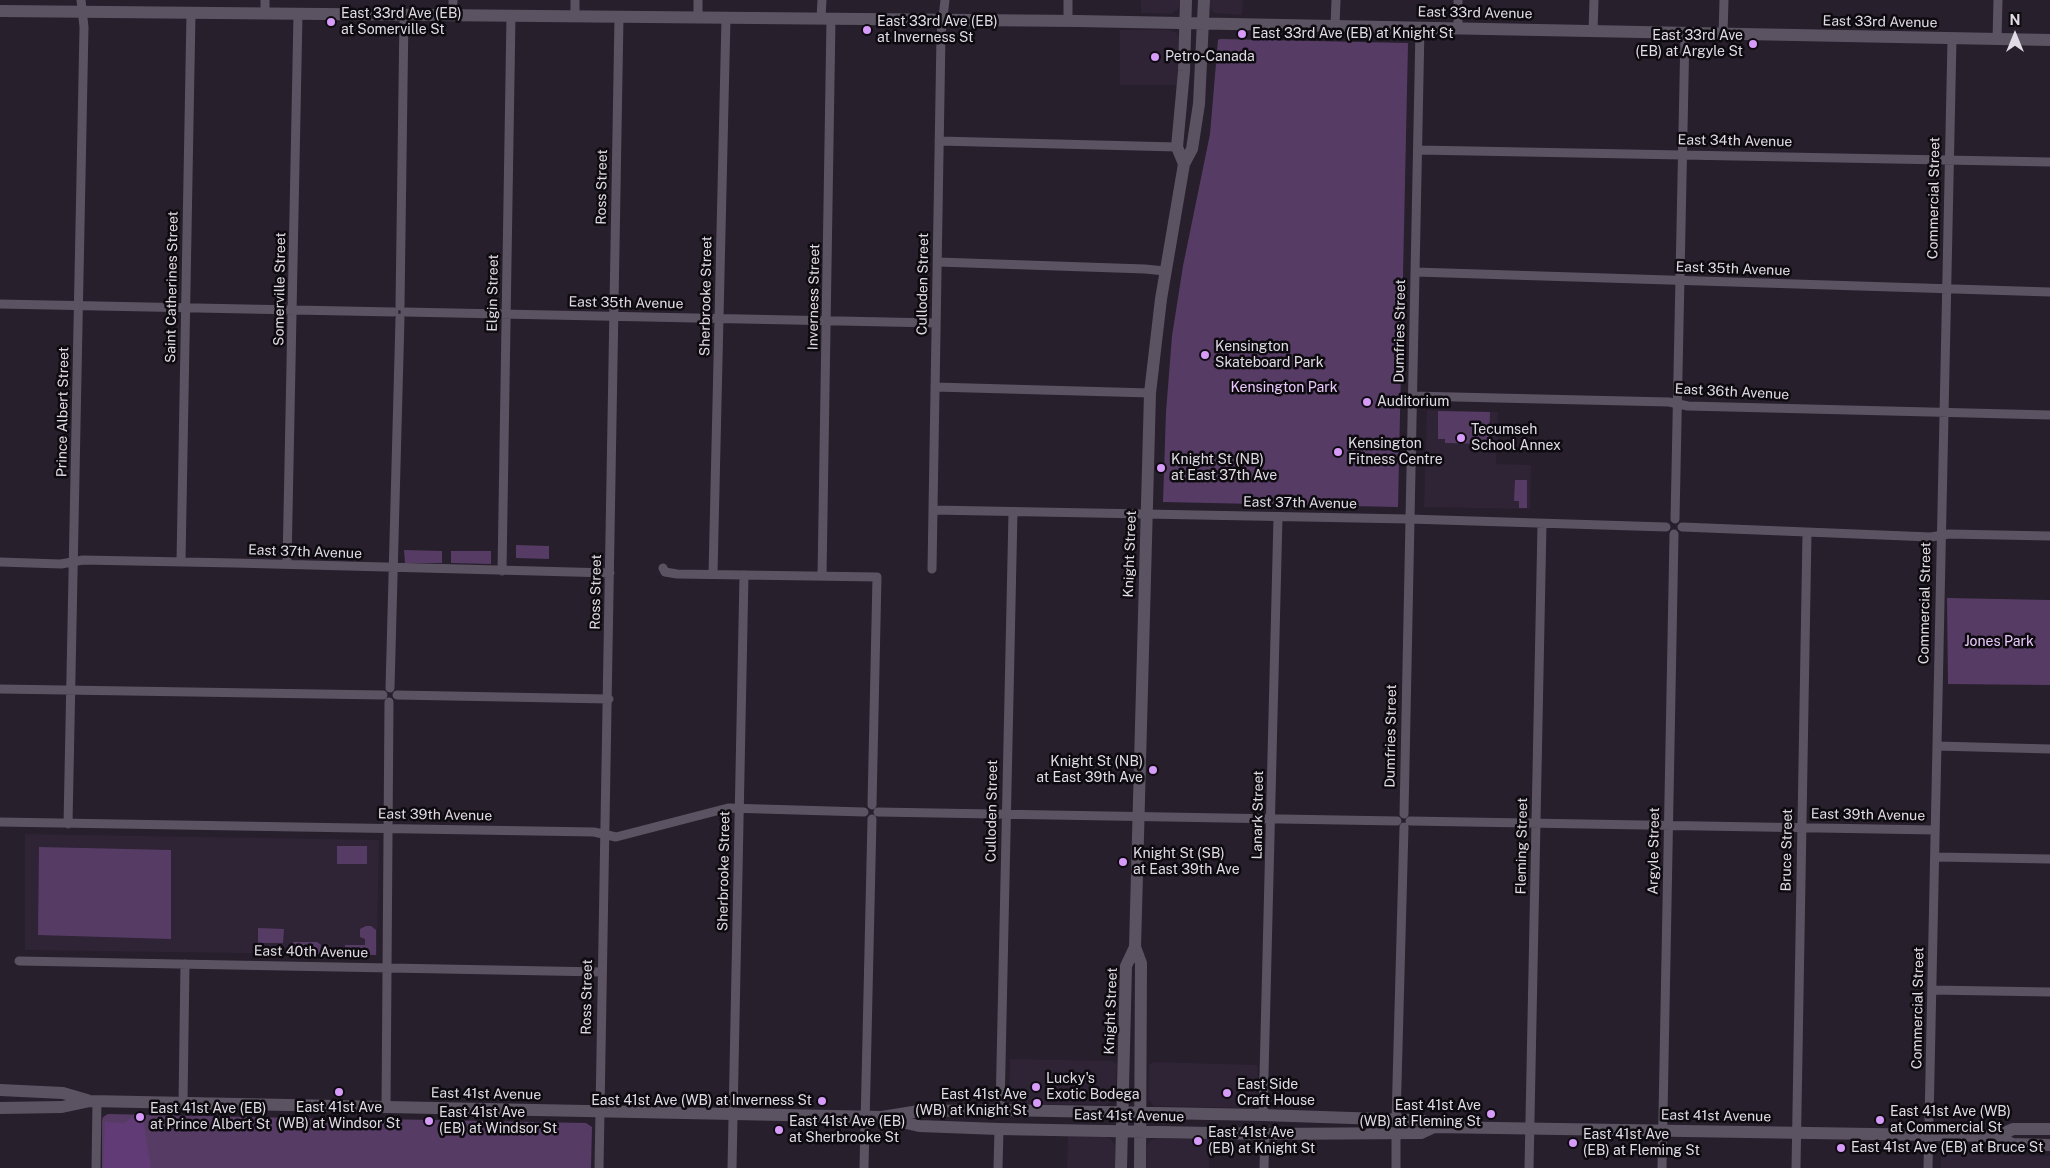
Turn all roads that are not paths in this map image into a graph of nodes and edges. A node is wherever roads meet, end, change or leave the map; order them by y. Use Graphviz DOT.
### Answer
graph roads {
  1 [pos="265,0"];
  2 [pos="453,0"];
  3 [pos="575,0"];
  4 [pos="698,0"];
  5 [pos="822,0"];
  6 [pos="944,0"];
  7 [pos="1068,0"];
  8 [pos="1186,0"];
  9 [pos="1204,0"];
  10 [pos="1336,0"];
  11 [pos="1458,0"];
  12 [pos="1594,0"];
  13 [pos="1724,0"];
  14 [pos="1998,0"];
  15 [pos="81,6"];
  16 [pos="0,11"];
  17 [pos="191,13"];
  18 [pos="265,14"];
  19 [pos="298,14"];
  20 [pos="404,14"];
  21 [pos="453,14"];
  22 [pos="512,15"];
  23 [pos="575,16"];
  24 [pos="619,16"];
  25 [pos="698,18"];
  26 [pos="726,18"];
  27 [pos="826,19"];
  28 [pos="943,20"];
  29 [pos="1068,21"];
  30 [pos="1185,23"];
  31 [pos="1203,24"];
  32 [pos="1335,26"];
  33 [pos="1420,28"];
  34 [pos="1458,28"];
  35 [pos="1593,31"];
  36 [pos="1685,33"];
  37 [pos="1723,34"];
  38 [pos="1952,39"];
  39 [pos="1997,40"];
  40 [pos="2050,40"];
  41 [pos="940,141"];
  42 [pos="1178,147"];
  43 [pos="1419,150"];
  44 [pos="1683,154"];
  45 [pos="1948,160"];
  46 [pos="2050,162"];
  47 [pos="1184,164"];
  48 [pos="938,262"];
  49 [pos="1165,271"];
  50 [pos="1415,272"];
  51 [pos="1680,281"];
  52 [pos="1946,290"];
  53 [pos="2050,292"];
  54 [pos="0,304"];
  55 [pos="79,305"];
  56 [pos="186,308"];
  57 [pos="293,310"];
  58 [pos="400,312"];
  59 [pos="506,314"];
  60 [pos="613,316"];
  61 [pos="719,318"];
  62 [pos="828,320"];
  63 [pos="936,323"];
  64 [pos="935,387"];
  65 [pos="1150,393"];
  66 [pos="1412,396"];
  67 [pos="1678,404"];
  68 [pos="1943,414"];
  69 [pos="2050,415"];
  70 [pos="933,510"];
  71 [pos="1013,512"];
  72 [pos="1146,514"];
  73 [pos="1278,517"];
  74 [pos="1409,519"];
  75 [pos="1675,519"];
  76 [pos="1542,524"];
  77 [pos="1666,527"];
  78 [pos="1682,527"];
  79 [pos="1807,533"];
  80 [pos="1674,534"];
  81 [pos="1941,535"];
  82 [pos="2050,536"];
  83 [pos="0,562"];
  84 [pos="73,562"];
  85 [pos="181,562"];
  86 [pos="287,564"];
  87 [pos="663,568"];
  88 [pos="394,569"];
  89 [pos="932,569"];
  90 [pos="502,571"];
  91 [pos="610,573"];
  92 [pos="713,574"];
  93 [pos="744,575"];
  94 [pos="822,576"];
  95 [pos="0,688"];
  96 [pos="390,688"];
  97 [pos="70,690"];
  98 [pos="397,695"];
  99 [pos="386,699"];
  100 [pos="609,700"];
  101 [pos="1937,746"];
  102 [pos="2050,749"];
  103 [pos="739,808"];
  104 [pos="874,812"];
  105 [pos="1006,815"];
  106 [pos="1138,817"];
  107 [pos="1272,819"];
  108 [pos="1404,821"];
  109 [pos="0,822"];
  110 [pos="68,824"];
  111 [pos="1536,824"];
  112 [pos="1668,826"];
  113 [pos="388,828"];
  114 [pos="1802,828"];
  115 [pos="1936,830"];
  116 [pos="605,835"];
  117 [pos="1935,857"];
  118 [pos="2050,859"];
  119 [pos="1135,947"];
  120 [pos="19,961"];
  121 [pos="185,964"];
  122 [pos="387,967"];
  123 [pos="602,972"];
  124 [pos="1932,990"];
  125 [pos="2050,992"];
  126 [pos="0,1090"];
  127 [pos="94,1101"];
  128 [pos="183,1103"];
  129 [pos="386,1107"];
  130 [pos="0,1108"];
  131 [pos="1000,1110"];
  132 [pos="600,1111"];
  133 [pos="1123,1112"];
  134 [pos="1141,1113"];
  135 [pos="733,1114"];
  136 [pos="1263,1115"];
  137 [pos="866,1117"];
  138 [pos="882,1117"];
  139 [pos="1396,1126"];
  140 [pos="1530,1128"];
  141 [pos="2050,1128"];
  142 [pos="999,1129"];
  143 [pos="1662,1130"];
  144 [pos="1122,1131"];
  145 [pos="1140,1131"];
  146 [pos="1796,1133"];
  147 [pos="1265,1134"];
  148 [pos="1929,1135"];
  149 [pos="1998,1136"];
  150 [pos="2050,1145"];
  151 [pos="96,1168"];
  152 [pos="599,1168"];
  153 [pos="732,1168"];
  154 [pos="864,1168"];
  155 [pos="998,1168"];
  156 [pos="1121,1168"];
  157 [pos="1140,1168"];
  158 [pos="1264,1168"];
  159 [pos="1396,1168"];
  160 [pos="1530,1168"];
  161 [pos="1662,1168"];
  162 [pos="1796,1168"];
  163 [pos="1928,1168"];
  1 -- 18 [label="street"];
  2 -- 21 [label="street"];
  3 -- 23 [label="street"];
  4 -- 25 [label="street"];
  5 -- 27 [label="street, Inverness Street"];
  6 -- 28 [label="street, Culloden Street"];
  7 -- 29 [label="street"];
  8 -- 30 [label="main road, Knight Street"];
  9 -- 31 [label="main road, Knight Street"];
  10 -- 32 [label="street"];
  11 -- 34 [label="street"];
  12 -- 35 [label="street"];
  13 -- 37 [label="street"];
  14 -- 39 [label="street"];
  15 -- 16 [label="main road, East 33rd Avenue"];
  15 -- 17 [label="main road, East 33rd Avenue"];
  15 -- 55 [label="street, Prince Albert Street"];
  17 -- 18 [label="main road, East 33rd Avenue"];
  17 -- 56 [label="street, Saint Catherines Street"];
  18 -- 19 [label="main road, East 33rd Avenue"];
  19 -- 20 [label="main road, East 33rd Avenue"];
  19 -- 57 [label="street, Somerville Street"];
  20 -- 21 [label="main road, East 33rd Avenue"];
  20 -- 58 [label="street"];
  21 -- 22 [label="main road, East 33rd Avenue"];
  22 -- 23 [label="main road, East 33rd Avenue"];
  22 -- 59 [label="street, Elgin Street"];
  23 -- 24 [label="main road, East 33rd Avenue"];
  24 -- 25 [label="main road, East 33rd Avenue"];
  24 -- 60 [label="street, Ross Street"];
  25 -- 26 [label="main road, East 33rd Avenue"];
  26 -- 27 [label="main road, East 33rd Avenue"];
  26 -- 61 [label="street, Sherbrooke Street"];
  27 -- 28 [label="main road, East 33rd Avenue"];
  27 -- 62 [label="street, Inverness Street"];
  28 -- 29 [label="main road, East 33rd Avenue"];
  28 -- 41 [label="street, Culloden Street"];
  29 -- 30 [label="main road, East 33rd Avenue"];
  30 -- 31 [label="main road, East 33rd Avenue"];
  30 -- 42 [label="main road, Knight Street"];
  31 -- 32 [label="main road, East 33rd Avenue"];
  31 -- 47 [label="main road, Knight Street"];
  32 -- 33 [label="main road, East 33rd Avenue"];
  33 -- 34 [label="main road, East 33rd Avenue"];
  33 -- 43 [label="street, Dumfries Street"];
  34 -- 35 [label="main road, East 33rd Avenue"];
  35 -- 36 [label="main road, East 33rd Avenue"];
  36 -- 37 [label="main road, East 33rd Avenue"];
  36 -- 44 [label="street"];
  37 -- 38 [label="main road, East 33rd Avenue"];
  38 -- 39 [label="main road, East 33rd Avenue"];
  38 -- 45 [label="street, Commercial Street"];
  39 -- 40 [label="main road, East 33rd Avenue"];
  41 -- 42 [label="street"];
  41 -- 48 [label="street, Culloden Street"];
  42 -- 47 [label="main road, Knight Street"];
  43 -- 44 [label="street, East 34th Avenue"];
  43 -- 50 [label="street, Dumfries Street"];
  44 -- 45 [label="street, East 34th Avenue"];
  44 -- 51 [label="street"];
  45 -- 46 [label="street, East 34th Avenue"];
  45 -- 52 [label="street, Commercial Street"];
  47 -- 49 [label="main road, Knight Street"];
  48 -- 49 [label="street"];
  48 -- 63 [label="street, Culloden Street"];
  49 -- 65 [label="main road, Knight Street"];
  50 -- 51 [label="street, East 35th Avenue"];
  50 -- 66 [label="street, Dumfries Street"];
  51 -- 52 [label="street, East 35th Avenue"];
  51 -- 67 [label="street"];
  52 -- 53 [label="street, East 35th Avenue"];
  52 -- 68 [label="street, Commercial Street"];
  54 -- 55 [label="street, East 35th Avenue"];
  55 -- 56 [label="street, East 35th Avenue"];
  55 -- 84 [label="street, Prince Albert Street"];
  56 -- 57 [label="street, East 35th Avenue"];
  56 -- 85 [label="street, Saint Catherines Street"];
  57 -- 58 [label="street, East 35th Avenue"];
  57 -- 86 [label="street, Somerville Street"];
  58 -- 59 [label="street, East 35th Avenue"];
  58 -- 88 [label="street"];
  59 -- 60 [label="street, East 35th Avenue"];
  59 -- 90 [label="street, Elgin Street"];
  60 -- 61 [label="street, East 35th Avenue"];
  60 -- 91 [label="street, Ross Street"];
  61 -- 62 [label="street, East 35th Avenue"];
  61 -- 92 [label="street, Sherbrooke Street"];
  62 -- 63 [label="street, East 35th Avenue"];
  62 -- 94 [label="street, Inverness Street"];
  63 -- 64 [label="street, Culloden Street"];
  64 -- 65 [label="street"];
  64 -- 70 [label="street, Culloden Street"];
  65 -- 72 [label="main road, Knight Street"];
  66 -- 67 [label="street, East 36th Avenue"];
  66 -- 74 [label="street, Dumfries Street"];
  67 -- 68 [label="street, East 36th Avenue"];
  67 -- 75 [label="street"];
  68 -- 69 [label="street, East 36th Avenue"];
  68 -- 81 [label="street, Commercial Street"];
  70 -- 71 [label="street, East 37th Avenue"];
  70 -- 89 [label="street, Culloden Street"];
  71 -- 72 [label="street, East 37th Avenue"];
  71 -- 105 [label="street, Culloden Street"];
  72 -- 73 [label="street, East 37th Avenue"];
  72 -- 106 [label="main road, Knight Street"];
  73 -- 74 [label="street, East 37th Avenue"];
  73 -- 107 [label="street, Lanark Street"];
  74 -- 76 [label="street, East 37th Avenue"];
  74 -- 108 [label="street, Dumfries Street"];
  75 -- 77 [label="street"];
  75 -- 78 [label="street"];
  76 -- 77 [label="street, East 37th Avenue"];
  76 -- 111 [label="street, Fleming Street"];
  77 -- 80 [label="street"];
  78 -- 79 [label="street"];
  78 -- 80 [label="street"];
  79 -- 81 [label="street"];
  79 -- 114 [label="street, Bruce Street"];
  80 -- 112 [label="street, Argyle Street"];
  81 -- 82 [label="street"];
  81 -- 101 [label="street, Commercial Street"];
  83 -- 84 [label="street, East 37th Avenue"];
  84 -- 85 [label="street, East 37th Avenue"];
  84 -- 97 [label="street, Prince Albert Street"];
  85 -- 86 [label="street, East 37th Avenue"];
  86 -- 88 [label="street, East 37th Avenue"];
  87 -- 92 [label="street"];
  88 -- 90 [label="street, East 37th Avenue"];
  88 -- 96 [label="street"];
  90 -- 91 [label="street, East 37th Avenue"];
  91 -- 100 [label="street, Ross Street"];
  92 -- 93 [label="street"];
  93 -- 94 [label="street"];
  93 -- 103 [label="street, Sherbrooke Street"];
  94 -- 104 [label="street"];
  95 -- 97 [label="street"];
  96 -- 98 [label="street"];
  96 -- 99 [label="street"];
  97 -- 99 [label="street"];
  97 -- 110 [label="street, Prince Albert Street"];
  98 -- 99 [label="street"];
  98 -- 100 [label="street"];
  99 -- 113 [label="street"];
  100 -- 116 [label="street, Ross Street"];
  101 -- 102 [label="street"];
  101 -- 115 [label="street, Commercial Street"];
  103 -- 104 [label="street, East 39th Avenue"];
  103 -- 116 [label="street, East 39th Avenue"];
  103 -- 135 [label="street, Sherbrooke Street"];
  104 -- 105 [label="street, East 39th Avenue"];
  104 -- 137 [label="street"];
  105 -- 106 [label="street, East 39th Avenue"];
  105 -- 131 [label="street, Culloden Street"];
  106 -- 107 [label="street, East 39th Avenue"];
  106 -- 119 [label="main road, Knight Street"];
  107 -- 108 [label="street, East 39th Avenue"];
  107 -- 136 [label="street, Lanark Street"];
  108 -- 111 [label="street, East 39th Avenue"];
  108 -- 139 [label="street, Dumfries Street"];
  109 -- 110 [label="street, East 39th Avenue"];
  110 -- 113 [label="street, East 39th Avenue"];
  111 -- 112 [label="street, East 39th Avenue"];
  111 -- 140 [label="street, Fleming Street"];
  112 -- 114 [label="street, East 39th Avenue"];
  112 -- 143 [label="street, Argyle Street"];
  113 -- 116 [label="street, East 39th Avenue"];
  113 -- 122 [label="street"];
  114 -- 115 [label="street, East 39th Avenue"];
  114 -- 146 [label="street, Bruce Street"];
  115 -- 117 [label="street, Commercial Street"];
  116 -- 123 [label="street, Ross Street"];
  117 -- 118 [label="street"];
  117 -- 124 [label="street, Commercial Street"];
  119 -- 133 [label="main road, Knight Street"];
  119 -- 134 [label="main road, Knight Street"];
  120 -- 121 [label="street, East 40th Avenue"];
  121 -- 122 [label="street, East 40th Avenue"];
  121 -- 128 [label="street"];
  122 -- 123 [label="street, East 40th Avenue"];
  122 -- 129 [label="street"];
  123 -- 132 [label="street, Ross Street"];
  124 -- 125 [label="street"];
  124 -- 148 [label="street, Commercial Street"];
  126 -- 127 [label="main road, East 41st Avenue"];
  127 -- 128 [label="main road, East 41st Avenue"];
  127 -- 130 [label="main road, East 41st Avenue"];
  127 -- 151 [label="street"];
  128 -- 129 [label="main road, East 41st Avenue"];
  129 -- 132 [label="main road, East 41st Avenue"];
  131 -- 133 [label="main road, East 41st Avenue"];
  131 -- 138 [label="main road, East 41st Avenue"];
  132 -- 135 [label="main road, East 41st Avenue"];
  132 -- 152 [label="street, Ross Street"];
  133 -- 134 [label="main road, East 41st Avenue"];
  133 -- 144 [label="main road, Knight Street"];
  134 -- 136 [label="main road, East 41st Avenue"];
  134 -- 145 [label="main road, Knight Street"];
  135 -- 137 [label="main road, East 41st Avenue"];
  135 -- 153 [label="street, Sherbrooke Street"];
  136 -- 139 [label="main road, East 41st Avenue"];
  137 -- 138 [label="main road, East 41st Avenue"];
  137 -- 154 [label="street"];
  138 -- 142 [label="main road, East 41st Avenue"];
  139 -- 140 [label="main road, East 41st Avenue"];
  139 -- 147 [label="main road, East 41st Avenue"];
  139 -- 159 [label="street, Dumfries Street"];
  140 -- 143 [label="main road, East 41st Avenue"];
  140 -- 160 [label="street, Fleming Street"];
  141 -- 149 [label="main road, East 41st Avenue"];
  142 -- 144 [label="main road, East 41st Avenue"];
  142 -- 155 [label="street"];
  143 -- 146 [label="main road, East 41st Avenue"];
  143 -- 161 [label="street, Argyle Street"];
  144 -- 145 [label="main road, East 41st Avenue"];
  144 -- 156 [label="main road, Knight Street"];
  145 -- 147 [label="main road, East 41st Avenue"];
  145 -- 157 [label="main road, Knight Street"];
  146 -- 148 [label="main road, East 41st Avenue"];
  146 -- 162 [label="street, Bruce Street"];
  147 -- 158 [label="street"];
  148 -- 149 [label="main road, East 41st Avenue"];
  148 -- 163 [label="street, Commercial Street"];
  149 -- 150 [label="main road, East 41st Avenue"];
}
